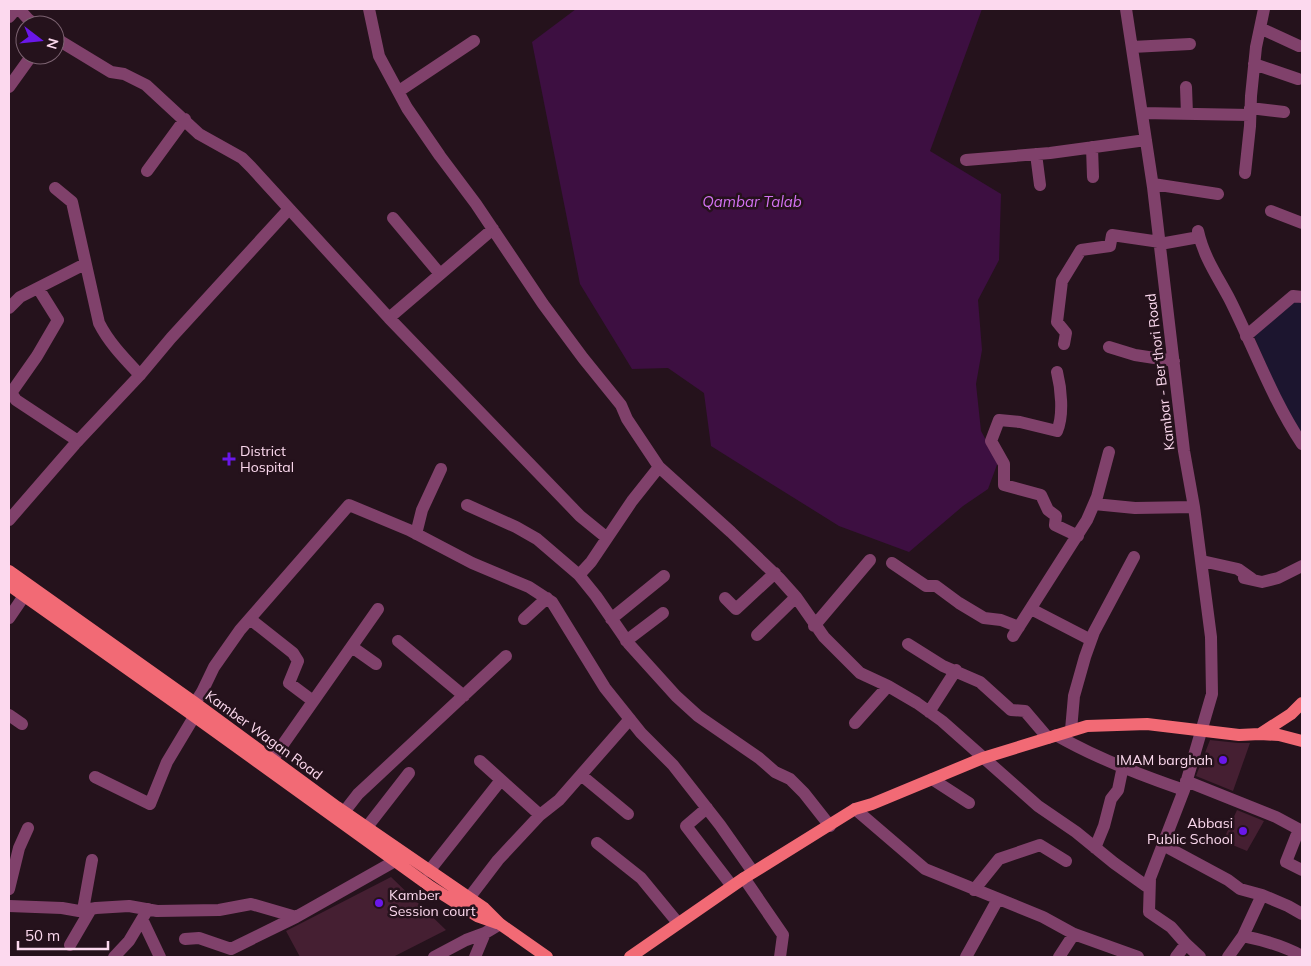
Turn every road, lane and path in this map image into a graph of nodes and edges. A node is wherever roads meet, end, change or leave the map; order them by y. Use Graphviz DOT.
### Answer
graph roads {
  1 [pos="18,9"];
  2 [pos="368,9"];
  3 [pos="1126,9"];
  4 [pos="1264,9"];
  5 [pos="9,16"];
  6 [pos="1260,28"];
  7 [pos="474,41"];
  8 [pos="65,44"];
  9 [pos="1190,44"];
  10 [pos="1299,46"];
  11 [pos="1132,47"];
  12 [pos="1254,64"];
  13 [pos="25,65"];
  14 [pos="1298,78"];
  15 [pos="9,87"];
  16 [pos="1186,87"];
  17 [pos="398,91"];
  18 [pos="1250,112"];
  19 [pos="1284,112"];
  20 [pos="1142,113"];
  21 [pos="1187,114"];
  22 [pos="185,120"];
  23 [pos="1146,140"];
  24 [pos="1092,148"];
  25 [pos="1036,154"];
  26 [pos="966,160"];
  27 [pos="147,171"];
  28 [pos="1244,173"];
  29 [pos="1093,177"];
  30 [pos="1153,184"];
  31 [pos="1040,185"];
  32 [pos="55,188"];
  33 [pos="1218,194"];
  34 [pos="289,208"];
  35 [pos="1271,211"];
  36 [pos="393,218"];
  37 [pos="1302,223"];
  38 [pos="493,229"];
  39 [pos="1160,243"];
  40 [pos="85,264"];
  41 [pos="440,274"];
  42 [pos="38,288"];
  43 [pos="1302,297"];
  44 [pos="9,308"];
  45 [pos="389,318"];
  46 [pos="1246,336"];
  47 [pos="1064,344"];
  48 [pos="1109,347"];
  49 [pos="1174,361"];
  50 [pos="1057,372"];
  51 [pos="140,375"];
  52 [pos="10,391"];
  53 [pos="78,442"];
  54 [pos="1302,444"];
  55 [pos="1109,452"];
  56 [pos="659,467"];
  57 [pos="441,469"];
  58 [pos="1094,504"];
  59 [pos="467,505"];
  60 [pos="1194,507"];
  61 [pos="9,520"];
  62 [pos="416,534"];
  63 [pos="1078,536"];
  64 [pos="607,538"];
  65 [pos="1134,557"];
  66 [pos="870,560"];
  67 [pos="1202,561"];
  68 [pos="892,563"];
  69 [pos="1302,566"];
  70 [pos="9,571"];
  71 [pos="775,573"];
  72 [pos="579,575"];
  73 [pos="664,576"];
  74 [pos="9,585"];
  75 [pos="24,596"];
  76 [pos="547,598"];
  77 [pos="725,598"];
  78 [pos="796,598"];
  79 [pos="378,609"];
  80 [pos="1031,609"];
  81 [pos="663,614"];
  82 [pos="9,618"];
  83 [pos="250,619"];
  84 [pos="524,619"];
  85 [pos="611,619"];
  86 [pos="814,626"];
  87 [pos="757,635"];
  88 [pos="1091,640"];
  89 [pos="398,641"];
  90 [pos="626,641"];
  91 [pos="908,644"];
  92 [pos="352,646"];
  93 [pos="506,656"];
  94 [pos="376,664"];
  95 [pos="956,670"];
  96 [pos="888,686"];
  97 [pos="464,696"];
  98 [pos="313,701"];
  99 [pos="195,703"];
  100 [pos="1302,703"];
  101 [pos="930,712"];
  102 [pos="9,715"];
  103 [pos="194,717"];
  104 [pos="630,719"];
  105 [pos="855,723"];
  106 [pos="22,724"];
  107 [pos="1071,730"];
  108 [pos="1201,731"];
  109 [pos="1260,734"];
  110 [pos="1052,736"];
  111 [pos="1302,741"];
  112 [pos="983,758"];
  113 [pos="272,760"];
  114 [pos="480,761"];
  115 [pos="1123,766"];
  116 [pos="409,773"];
  117 [pos="581,775"];
  118 [pos="94,777"];
  119 [pos="932,779"];
  120 [pos="501,780"];
  121 [pos="1185,786"];
  122 [pos="969,803"];
  123 [pos="707,808"];
  124 [pos="854,809"];
  125 [pos="344,812"];
  126 [pos="628,814"];
  127 [pos="540,815"];
  128 [pos="830,826"];
  129 [pos="367,827"];
  130 [pos="28,828"];
  131 [pos="1301,830"];
  132 [pos="597,843"];
  133 [pos="1163,845"];
  134 [pos="1095,848"];
  135 [pos="92,860"];
  136 [pos="395,861"];
  137 [pos="1066,861"];
  138 [pos="1302,870"];
  139 [pos="429,871"];
  140 [pos="749,875"];
  141 [pos="732,886"];
  142 [pos="1149,888"];
  143 [pos="9,889"];
  144 [pos="974,890"];
  145 [pos="1262,895"];
  146 [pos="468,898"];
  147 [pos="998,899"];
  148 [pos="9,906"];
  149 [pos="87,909"];
  150 [pos="145,914"];
  151 [pos="1302,914"];
  152 [pos="296,917"];
  153 [pos="678,923"];
  154 [pos="500,924"];
  155 [pos="485,933"];
  156 [pos="1074,934"];
  157 [pos="1242,936"];
  158 [pos="185,940"];
  159 [pos="1186,944"];
  160 [pos="70,945"];
  161 [pos="158,956"];
  162 [pos="1233,956"];
  163 [pos="1302,956"];
  164 [pos="114,957"];
  165 [pos="434,957"];
  166 [pos="475,957"];
  167 [pos="547,957"];
  168 [pos="630,957"];
  169 [pos="780,957"];
  170 [pos="966,957"];
  171 [pos="1059,957"];
  172 [pos="1138,957"];
  173 [pos="1176,957"];
  174 [pos="1200,957"];
  1 -- 5 [label="street"];
  2 -- 17 [label="street"];
  3 -- 11 [label="street, Kambar - Ber thori Road"];
  4 -- 6 [label="street"];
  6 -- 10 [label="street"];
  6 -- 12 [label="street"];
  7 -- 17 [label="street"];
  8 -- 22 [label="street"];
  9 -- 11 [label="street"];
  11 -- 20 [label="street, Kambar - Ber thori Road"];
  12 -- 14 [label="street"];
  12 -- 18 [label="street"];
  13 -- 15 [label="street"];
  16 -- 21 [label="street"];
  17 -- 38 [label="street"];
  18 -- 19 [label="street"];
  18 -- 21 [label="street"];
  18 -- 28 [label="street"];
  20 -- 21 [label="street"];
  20 -- 23 [label="street, Kambar - Ber thori Road"];
  22 -- 27 [label="street"];
  22 -- 34 [label="street"];
  23 -- 24 [label="street"];
  23 -- 30 [label="street, Kambar - Ber thori Road"];
  24 -- 25 [label="street"];
  24 -- 29 [label="street"];
  25 -- 26 [label="street"];
  25 -- 31 [label="street"];
  30 -- 33 [label="street"];
  30 -- 39 [label="street, Kambar - Ber thori Road"];
  32 -- 40 [label="street"];
  34 -- 45 [label="street"];
  34 -- 51 [label="street"];
  35 -- 37 [label="street"];
  36 -- 41 [label="street"];
  38 -- 41 [label="street"];
  38 -- 56 [label="street"];
  39 -- 46 [label="street"];
  39 -- 47 [label="street"];
  39 -- 49 [label="street, Kambar - Ber thori Road"];
  40 -- 42 [label="street"];
  40 -- 51 [label="street"];
  41 -- 45 [label="street"];
  42 -- 44 [label="street"];
  42 -- 52 [label="street"];
  43 -- 46 [label="street"];
  45 -- 64 [label="street"];
  46 -- 54 [label="street"];
  48 -- 49 [label="street"];
  49 -- 60 [label="street, Kambar - Ber thori Road"];
  50 -- 63 [label="street"];
  51 -- 53 [label="street"];
  52 -- 53 [label="street"];
  53 -- 61 [label="street"];
  55 -- 58 [label="street"];
  56 -- 64 [label="street"];
  56 -- 71 [label="street"];
  57 -- 62 [label="street"];
  58 -- 60 [label="street"];
  58 -- 63 [label="street"];
  59 -- 72 [label="street"];
  60 -- 67 [label="street, Kambar - Ber thori Road"];
  62 -- 76 [label="street"];
  62 -- 83 [label="street"];
  63 -- 80 [label="street"];
  64 -- 72 [label="street"];
  65 -- 88 [label="street"];
  66 -- 86 [label="street"];
  67 -- 69 [label="street"];
  67 -- 108 [label="street, Kambar - Ber thori Road"];
  68 -- 80 [label="street"];
  70 -- 99 [label="main road, Kamber Wagan Road"];
  71 -- 77 [label="street"];
  71 -- 78 [label="street"];
  72 -- 85 [label="street"];
  73 -- 85 [label="street"];
  74 -- 75 [label="main road, Kamber Wagan Road"];
  75 -- 82 [label="street"];
  75 -- 103 [label="main road, Kamber Wagan Road"];
  76 -- 84 [label="street"];
  76 -- 104 [label="street"];
  78 -- 86 [label="street"];
  78 -- 87 [label="street"];
  79 -- 92 [label="street"];
  80 -- 88 [label="street"];
  81 -- 90 [label="street"];
  83 -- 98 [label="street"];
  83 -- 99 [label="street"];
  85 -- 90 [label="street"];
  86 -- 96 [label="street"];
  88 -- 107 [label="street"];
  89 -- 97 [label="street"];
  90 -- 128 [label="street"];
  91 -- 95 [label="street"];
  92 -- 94 [label="street"];
  92 -- 98 [label="street"];
  93 -- 97 [label="street"];
  95 -- 101 [label="street"];
  95 -- 110 [label="street"];
  96 -- 101 [label="street"];
  96 -- 105 [label="street"];
  97 -- 125 [label="street"];
  98 -- 113 [label="street"];
  99 -- 113 [label="main road, Kamber Wagan Road"];
  100 -- 109 [label="main road"];
  101 -- 112 [label="street"];
  102 -- 106 [label="street"];
  103 -- 118 [label="street"];
  103 -- 136 [label="main road, Kamber Wagan Road"];
  104 -- 117 [label="street"];
  104 -- 123 [label="street"];
  107 -- 108 [label="main road"];
  107 -- 110 [label="main road"];
  108 -- 109 [label="main road"];
  108 -- 121 [label="street, Kambar - Ber thori Road"];
  109 -- 111 [label="main road"];
  110 -- 112 [label="main road"];
  110 -- 115 [label="street"];
  112 -- 119 [label="main road"];
  112 -- 134 [label="street"];
  113 -- 125 [label="main road, Kamber Wagan Road"];
  114 -- 120 [label="street"];
  115 -- 121 [label="street"];
  115 -- 134 [label="street"];
  116 -- 129 [label="street"];
  117 -- 126 [label="street"];
  117 -- 127 [label="street"];
  119 -- 122 [label="street"];
  119 -- 124 [label="main road"];
  120 -- 127 [label="street"];
  120 -- 139 [label="street"];
  121 -- 131 [label="street"];
  121 -- 133 [label="street, Kambar - Ber thori Road"];
  123 -- 140 [label="street"];
  123 -- 141 [label="street"];
  124 -- 128 [label="main road"];
  124 -- 144 [label="street"];
  125 -- 129 [label="main road, Kamber Wagan Road"];
  127 -- 146 [label="street"];
  128 -- 140 [label="main road"];
  129 -- 139 [label="main road, Kamber Wagan Road"];
  130 -- 143 [label="street"];
  131 -- 138 [label="street"];
  132 -- 153 [label="street"];
  133 -- 142 [label="street, Kambar - Ber thori Road"];
  133 -- 145 [label="street"];
  134 -- 142 [label="street"];
  135 -- 149 [label="street"];
  136 -- 152 [label="street"];
  136 -- 154 [label="main road, Kamber Wagan Road"];
  137 -- 144 [label="street"];
  139 -- 146 [label="main road, Kamber Wagan Road"];
  140 -- 141 [label="main road"];
  140 -- 169 [label="street"];
  141 -- 153 [label="main road"];
  142 -- 159 [label="street, Kambar - Ber thori Road"];
  144 -- 147 [label="street"];
  145 -- 151 [label="street"];
  145 -- 157 [label="street"];
  146 -- 154 [label="main road, Kamber Wagan Road"];
  147 -- 156 [label="street"];
  147 -- 170 [label="street"];
  148 -- 149 [label="street"];
  149 -- 150 [label="street"];
  149 -- 160 [label="street"];
  150 -- 152 [label="street"];
  150 -- 161 [label="street"];
  150 -- 164 [label="street"];
  152 -- 158 [label="street"];
  153 -- 168 [label="main road"];
  154 -- 155 [label="street"];
  154 -- 167 [label="main road, Kamber Wagan Road"];
  155 -- 165 [label="street"];
  155 -- 166 [label="street"];
  156 -- 171 [label="street"];
  156 -- 172 [label="street"];
  157 -- 162 [label="street"];
  157 -- 163 [label="street"];
  159 -- 173 [label="street"];
  159 -- 174 [label="street, Kambar - Ber thori Road"];
}
